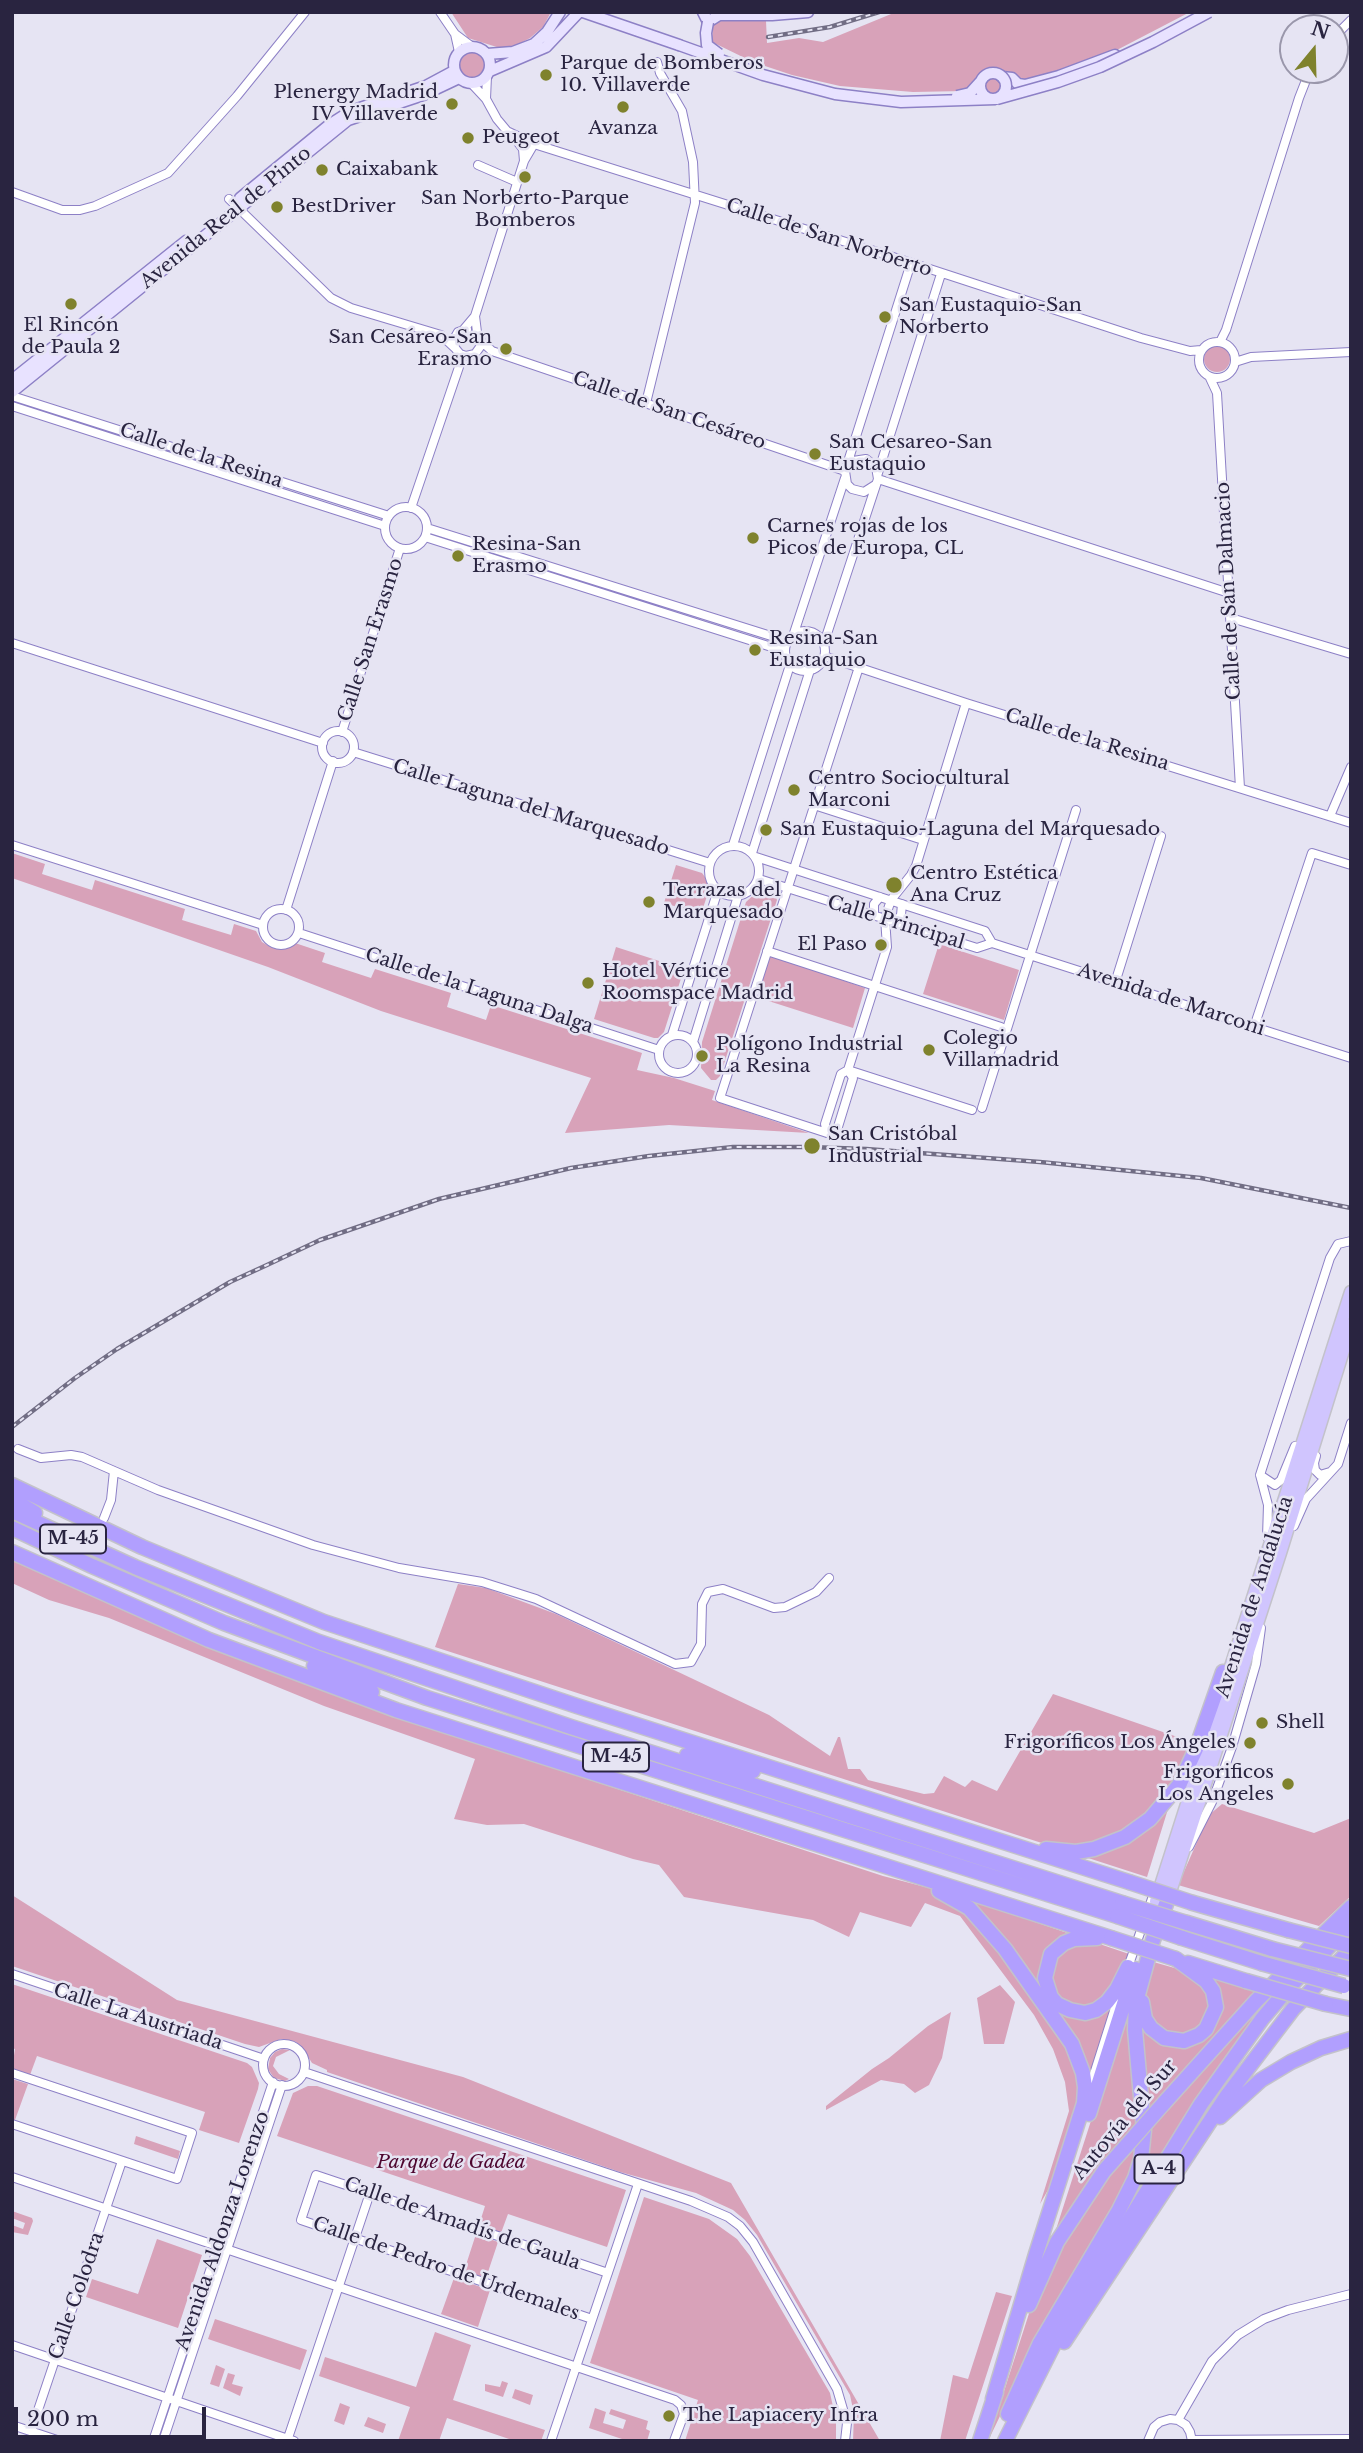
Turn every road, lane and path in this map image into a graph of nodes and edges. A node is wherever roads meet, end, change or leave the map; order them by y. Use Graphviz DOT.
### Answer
graph roads {
  1 [pos="305,12"];
  2 [pos="440,12"];
  3 [pos="581,12"];
  4 [pos="808,12"];
  5 [pos="1199,12"];
  6 [pos="1209,12"];
  7 [pos="557,17"];
  8 [pos="706,22"];
  9 [pos="455,34"];
  10 [pos="680,45"];
  11 [pos="471,46"];
  12 [pos="458,52"];
  13 [pos="487,54"];
  14 [pos="657,62"];
  15 [pos="456,74"];
  16 [pos="488,74"];
  17 [pos="1002,77"];
  18 [pos="980,82"];
  19 [pos="472,84"];
  20 [pos="1304,84"];
  21 [pos="486,99"];
  22 [pos="996,99"];
  23 [pos="511,134"];
  24 [pos="534,144"];
  25 [pos="523,162"];
  26 [pos="478,165"];
  27 [pos="517,182"];
  28 [pos="12,192"];
  29 [pos="695,195"];
  30 [pos="233,204"];
  31 [pos="911,263"];
  32 [pos="941,274"];
  33 [pos="475,316"];
  34 [pos="1226,330"];
  35 [pos="461,331"];
  36 [pos="477,332"];
  37 [pos="441,335"];
  38 [pos="481,341"];
  39 [pos="1220,342"];
  40 [pos="1201,350"];
  41 [pos="478,351"];
  42 [pos="492,351"];
  43 [pos="1190,351"];
  44 [pos="1351,352"];
  45 [pos="460,353"];
  46 [pos="1233,354"];
  47 [pos="1198,360"];
  48 [pos="1210,377"];
  49 [pos="1224,377"];
  50 [pos="12,380"];
  51 [pos="1217,393"];
  52 [pos="12,394"];
  53 [pos="646,403"];
  54 [pos="12,406"];
  55 [pos="846,471"];
  56 [pos="877,479"];
  57 [pos="411,508"];
  58 [pos="389,516"];
  59 [pos="385,526"];
  60 [pos="426,533"];
  61 [pos="400,548"];
  62 [pos="1229,593"];
  63 [pos="1231,618"];
  64 [pos="794,633"];
  65 [pos="787,641"];
  66 [pos="12,643"];
  67 [pos="824,643"];
  68 [pos="784,651"];
  69 [pos="1351,654"];
  70 [pos="824,656"];
  71 [pos="790,665"];
  72 [pos="859,667"];
  73 [pos="810,670"];
  74 [pos="966,703"];
  75 [pos="342,732"];
  76 [pos="323,743"];
  77 [pos="353,752"];
  78 [pos="333,761"];
  79 [pos="1351,767"];
  80 [pos="1240,788"];
  81 [pos="814,805"];
  82 [pos="1076,810"];
  83 [pos="1330,816"];
  84 [pos="1351,823"];
  85 [pos="1161,836"];
  86 [pos="923,841"];
  87 [pos="12,845"];
  88 [pos="733,845"];
  89 [pos="754,855"];
  90 [pos="710,863"];
  91 [pos="1351,865"];
  92 [pos="794,869"];
  93 [pos="759,879"];
  94 [pos="788,889"];
  95 [pos="718,890"];
  96 [pos="738,896"];
  97 [pos="880,897"];
  98 [pos="891,900"];
  99 [pos="902,904"];
  100 [pos="286,910"];
  101 [pos="874,915"];
  102 [pos="885,918"];
  103 [pos="895,922"];
  104 [pos="263,925"];
  105 [pos="299,933"];
  106 [pos="992,943"];
  107 [pos="767,951"];
  108 [pos="1030,955"];
  109 [pos="1115,983"];
  110 [pos="876,986"];
  111 [pos="1001,1027"];
  112 [pos="1254,1027"];
  113 [pos="672,1035"];
  114 [pos="693,1042"];
  115 [pos="659,1050"];
  116 [pos="1351,1058"];
  117 [pos="848,1070"];
  118 [pos="982,1108"];
  119 [pos="972,1110"];
  120 [pos="827,1133"];
  121 [pos="1351,1241"];
  122 [pos="1351,1285"];
  123 [pos="1351,1292"];
  124 [pos="1351,1325"];
  125 [pos="1340,1362"];
  126 [pos="1351,1424"];
  127 [pos="1295,1446"];
  128 [pos="18,1449"];
  129 [pos="114,1471"];
  130 [pos="1333,1471"];
  131 [pos="1259,1475"];
  132 [pos="12,1485"];
  133 [pos="12,1499"];
  134 [pos="12,1511"];
  135 [pos="104,1518"];
  136 [pos="12,1528"];
  137 [pos="1293,1529"];
  138 [pos="1267,1537"];
  139 [pos="12,1552"];
  140 [pos="1280,1553"];
  141 [pos="135,1567"];
  142 [pos="829,1578"];
  143 [pos="122,1579"];
  144 [pos="1263,1606"];
  145 [pos="1259,1635"];
  146 [pos="1223,1672"];
  147 [pos="571,1727"];
  148 [pos="457,1730"];
  149 [pos="595,1774"];
  150 [pos="855,1794"];
  151 [pos="1174,1878"];
  152 [pos="1161,1903"];
  153 [pos="1351,1907"];
  154 [pos="1119,1910"];
  155 [pos="1351,1924"];
  156 [pos="1111,1938"];
  157 [pos="1351,1948"];
  158 [pos="1176,1959"];
  159 [pos="1130,1963"];
  160 [pos="1351,1969"];
  161 [pos="12,1974"];
  162 [pos="1348,1987"];
  163 [pos="1351,2008"];
  164 [pos="1351,2039"];
  165 [pos="264,2059"];
  166 [pos="304,2072"];
  167 [pos="12,2073"];
  168 [pos="277,2084"];
  169 [pos="1084,2103"];
  170 [pos="12,2124"];
  171 [pos="1188,2156"];
  172 [pos="122,2161"];
  173 [pos="12,2177"];
  174 [pos="638,2184"];
  175 [pos="370,2193"];
  176 [pos="106,2209"];
  177 [pos="301,2220"];
  178 [pos="355,2238"];
  179 [pos="222,2248"];
  180 [pos="608,2273"];
  181 [pos="338,2287"];
  182 [pos="1351,2294"];
  183 [pos="592,2319"];
  184 [pos="1016,2321"];
  185 [pos="12,2345"];
  186 [pos="55,2360"];
  187 [pos="576,2366"];
  188 [pos="171,2399"];
  189 [pos="993,2399"];
  190 [pos="1178,2420"];
  191 [pos="12,2425"];
  192 [pos="31,2431"];
  193 [pos="1351,2439"];
  194 [pos="290,2440"];
  195 [pos="1192,2440"];
  196 [pos="60,2441"];
  197 [pos="153,2441"];
  198 [pos="163,2441"];
  199 [pos="551,2441"];
  200 [pos="674,2441"];
  201 [pos="845,2441"];
  202 [pos="980,2441"];
  203 [pos="997,2441"];
  204 [pos="1007,2441"];
  205 [pos="1148,2441"];
  1 -- 28 [label="street"];
  2 -- 9 [label="street"];
  3 -- 10 [label="main road"];
  3 -- 16 [label="main road"];
  4 -- 8 [label="main road"];
  5 -- 17 [label="main road, bridge"];
  6 -- 22 [label="main road, bridge"];
  7 -- 13 [label="main road"];
  8 -- 10 [label="main road, bridge"];
  8 -- 18 [label="main road, bridge"];
  9 -- 11 [label="street"];
  9 -- 12 [label="street"];
  10 -- 22 [label="main road, bridge"];
  11 -- 12 [label="main road"];
  11 -- 13 [label="main road"];
  12 -- 15 [label="main road"];
  13 -- 16 [label="main road"];
  14 -- 29 [label="street"];
  15 -- 19 [label="main road"];
  15 -- 30 [label="main road, Avenida Real de Pinto"];
  16 -- 19 [label="main road"];
  16 -- 21 [label="street"];
  17 -- 18 [label="main road, bridge"];
  17 -- 22 [label="main road, bridge"];
  18 -- 22 [label="main road, bridge"];
  19 -- 21 [label="street, Calle de San Norberto"];
  20 -- 34 [label="street"];
  21 -- 23 [label="street, Calle de San Norberto"];
  23 -- 24 [label="street, Calle de San Norberto"];
  23 -- 25 [label="street"];
  24 -- 25 [label="street"];
  24 -- 29 [label="street, Calle de San Norberto"];
  25 -- 27 [label="street"];
  26 -- 27 [label="street"];
  27 -- 33 [label="street"];
  29 -- 31 [label="street, Calle de San Norberto"];
  29 -- 53 [label="street"];
  30 -- 37 [label="street"];
  30 -- 50 [label="main road, Avenida Real de Pinto"];
  30 -- 52 [label="main road, Avenida Real de Pinto"];
  31 -- 32 [label="street, Calle de San Norberto"];
  31 -- 55 [label="street"];
  32 -- 43 [label="street, Calle de San Norberto"];
  32 -- 56 [label="street"];
  33 -- 35 [label="street"];
  33 -- 36 [label="street"];
  34 -- 39 [label="street"];
  34 -- 46 [label="street"];
  35 -- 36 [label="street"];
  35 -- 37 [label="street"];
  35 -- 45 [label="street"];
  36 -- 38 [label="street"];
  37 -- 45 [label="street"];
  38 -- 41 [label="street"];
  38 -- 42 [label="street, Calle de San Cesáreo"];
  39 -- 40 [label="street"];
  39 -- 46 [label="street"];
  40 -- 43 [label="street, Calle de San Norberto"];
  40 -- 47 [label="street"];
  41 -- 42 [label="street, Calle de San Cesáreo"];
  41 -- 45 [label="street"];
  42 -- 53 [label="street, Calle de San Cesáreo"];
  43 -- 47 [label="street"];
  44 -- 46 [label="street"];
  45 -- 57 [label="street"];
  46 -- 49 [label="street"];
  47 -- 48 [label="street"];
  48 -- 49 [label="street"];
  48 -- 51 [label="street, Calle de San Dalmacio"];
  49 -- 51 [label="street, Calle de San Dalmacio"];
  51 -- 62 [label="street, Calle de San Dalmacio"];
  52 -- 58 [label="street, Calle de la Resina"];
  53 -- 55 [label="street, Calle de San Cesáreo"];
  54 -- 59 [label="street, Calle de la Resina"];
  55 -- 56 [label="street"];
  55 -- 56 [label="street"];
  55 -- 64 [label="street"];
  56 -- 62 [label="street"];
  56 -- 67 [label="street"];
  57 -- 58 [label="street"];
  57 -- 60 [label="street"];
  58 -- 59 [label="street"];
  59 -- 61 [label="street"];
  60 -- 61 [label="street"];
  60 -- 65 [label="street"];
  60 -- 68 [label="street"];
  61 -- 75 [label="street, Calle San Erasmo"];
  62 -- 63 [label="street, Calle de San Dalmacio"];
  63 -- 69 [label="street"];
  63 -- 80 [label="street, Calle de San Dalmacio"];
  64 -- 65 [label="street"];
  64 -- 67 [label="street"];
  65 -- 68 [label="street"];
  66 -- 76 [label="street"];
  67 -- 70 [label="street"];
  68 -- 71 [label="street"];
  70 -- 72 [label="street, Calle de la Resina"];
  70 -- 73 [label="street"];
  71 -- 73 [label="street"];
  71 -- 88 [label="street"];
  72 -- 74 [label="street, Calle de la Resina"];
  72 -- 81 [label="street"];
  73 -- 89 [label="street"];
  74 -- 80 [label="street, Calle de la Resina"];
  74 -- 86 [label="street"];
  75 -- 76 [label="street"];
  75 -- 77 [label="street"];
  76 -- 78 [label="street"];
  77 -- 78 [label="street"];
  77 -- 90 [label="street, Calle Laguna del Marquesado"];
  78 -- 100 [label="street"];
  79 -- 83 [label="street"];
  80 -- 83 [label="street, Calle de la Resina"];
  81 -- 86 [label="street"];
  81 -- 92 [label="street"];
  82 -- 108 [label="street"];
  83 -- 84 [label="street, Calle de la Resina"];
  85 -- 109 [label="street"];
  86 -- 98 [label="street"];
  87 -- 104 [label="street"];
  88 -- 89 [label="street"];
  88 -- 90 [label="street"];
  89 -- 92 [label="street, Calle Principal"];
  89 -- 93 [label="street"];
  90 -- 95 [label="street"];
  91 -- 112 [label="street"];
  92 -- 94 [label="street"];
  92 -- 97 [label="street, Calle Principal"];
  93 -- 94 [label="street, Calle Principal"];
  93 -- 96 [label="street"];
  94 -- 101 [label="street, Calle Principal"];
  94 -- 107 [label="street"];
  95 -- 96 [label="street"];
  95 -- 113 [label="street"];
  96 -- 114 [label="street"];
  97 -- 98 [label="street, Calle Principal"];
  97 -- 101 [label="street"];
  98 -- 99 [label="street, Calle Principal"];
  98 -- 102 [label="street"];
  99 -- 103 [label="street"];
  99 -- 106 [label="street, Calle Principal"];
  100 -- 104 [label="street"];
  100 -- 105 [label="street"];
  101 -- 102 [label="street, Calle Principal"];
  102 -- 103 [label="street, Calle Principal"];
  102 -- 110 [label="street"];
  103 -- 106 [label="street, Calle Principal"];
  104 -- 105 [label="street"];
  105 -- 115 [label="street, Calle de la Laguna Dalga"];
  106 -- 108 [label="street, Avenida de Marconi"];
  107 -- 110 [label="street"];
  107 -- 120 [label="street"];
  108 -- 109 [label="street, Avenida de Marconi"];
  108 -- 118 [label="street"];
  109 -- 112 [label="street, Avenida de Marconi"];
  110 -- 111 [label="street"];
  110 -- 117 [label="street"];
  112 -- 116 [label="street, Avenida de Marconi"];
  113 -- 114 [label="street"];
  113 -- 115 [label="street"];
  114 -- 115 [label="street"];
  117 -- 119 [label="street"];
  117 -- 120 [label="street"];
  117 -- 120 [label="street"];
  121 -- 131 [label="street"];
  122 -- 127 [label="street"];
  123 -- 152 [label="main road, Avenida de Andalucía"];
  124 -- 125 [label="main road, Avenida de Andalucía"];
  125 -- 130 [label="street"];
  125 -- 140 [label="main road, Avenida de Andalucía"];
  126 -- 130 [label="street"];
  127 -- 131 [label="street"];
  127 -- 138 [label="street, Avenida de Andalucía"];
  128 -- 129 [label="street"];
  129 -- 135 [label="street"];
  129 -- 142 [label="street"];
  130 -- 137 [label="street"];
  131 -- 138 [label="street"];
  132 -- 150 [label="highway"];
  133 -- 141 [label="highway"];
  134 -- 141 [label="highway, M-45"];
  136 -- 143 [label="highway, M-45"];
  137 -- 140 [label="street"];
  137 -- 145 [label="street"];
  138 -- 146 [label="street, Avenida de Andalucía"];
  139 -- 148 [label="highway"];
  140 -- 144 [label="main road, Avenida de Andalucía"];
  141 -- 147 [label="highway, M-45"];
  143 -- 148 [label="highway"];
  143 -- 154 [label="highway, M-45"];
  144 -- 145 [label="street"];
  144 -- 151 [label="main road, Avenida de Andalucía"];
  145 -- 151 [label="street"];
  146 -- 150 [label="highway"];
  146 -- 159 [label="street, Avenida de Andalucía"];
  147 -- 150 [label="highway"];
  147 -- 154 [label="highway, M-45"];
  148 -- 149 [label="highway"];
  149 -- 156 [label="highway"];
  149 -- 169 [label="highway"];
  150 -- 157 [label="highway, bridge"];
  151 -- 152 [label="main road, Avenida de Andalucía"];
  152 -- 158 [label="highway"];
  152 -- 184 [label="highway"];
  152 -- 203 [label="highway"];
  153 -- 189 [label="highway, Autovía del Sur / A-4, bridge"];
  154 -- 160 [label="highway, M-45, bridge"];
  154 -- 162 [label="highway, M-45, bridge"];
  155 -- 204 [label="highway, A-4"];
  156 -- 158 [label="highway, bridge"];
  156 -- 159 [label="highway"];
  157 -- 171 [label="highway"];
  158 -- 163 [label="highway, bridge"];
  159 -- 169 [label="street, Avenida de Andalucía"];
  161 -- 165 [label="street, Calle La Austriada"];
  164 -- 171 [label="highway"];
  165 -- 166 [label="street"];
  165 -- 168 [label="street"];
  166 -- 168 [label="street"];
  166 -- 174 [label="street"];
  167 -- 172 [label="street"];
  168 -- 179 [label="street, Avenida Aldonza Lorenzo"];
  169 -- 184 [label="highway"];
  170 -- 172 [label="street"];
  171 -- 204 [label="highway"];
  172 -- 176 [label="street, Calle Colodra"];
  173 -- 176 [label="street"];
  174 -- 180 [label="street"];
  174 -- 201 [label="street"];
  175 -- 177 [label="street, Calle de Amadís de Gaula"];
  175 -- 178 [label="street"];
  175 -- 180 [label="street, Calle de Amadís de Gaula"];
  176 -- 179 [label="street"];
  176 -- 186 [label="street, Calle Colodra"];
  177 -- 178 [label="street, Calle de Pedro de Urdemales"];
  178 -- 181 [label="street"];
  178 -- 183 [label="street, Calle de Pedro de Urdemales"];
  179 -- 181 [label="street"];
  179 -- 188 [label="street, Avenida Aldonza Lorenzo"];
  179 -- 188 [label="street, Avenida Aldonza Lorenzo"];
  180 -- 183 [label="street"];
  181 -- 187 [label="street"];
  181 -- 194 [label="street"];
  182 -- 190 [label="street"];
  183 -- 187 [label="street"];
  184 -- 189 [label="highway"];
  185 -- 186 [label="street"];
  186 -- 188 [label="street"];
  186 -- 192 [label="street, Calle Colodra"];
  187 -- 199 [label="street"];
  187 -- 200 [label="street"];
  188 -- 194 [label="street"];
  188 -- 197 [label="street, Avenida Aldonza Lorenzo"];
  188 -- 198 [label="street, Avenida Aldonza Lorenzo"];
  189 -- 202 [label="highway, Autovía del Sur / A-4"];
  190 -- 195 [label="street"];
  190 -- 205 [label="street"];
  191 -- 192 [label="street"];
  192 -- 196 [label="street"];
  193 -- 195 [label="street"];
}
